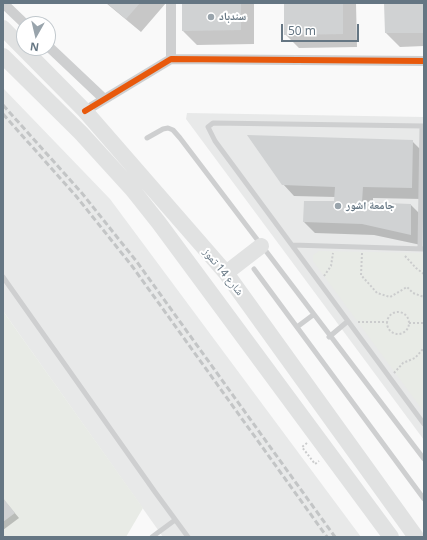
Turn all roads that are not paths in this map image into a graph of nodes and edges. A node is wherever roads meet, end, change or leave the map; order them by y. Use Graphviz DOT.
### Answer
graph roads {
  1 [pos="3,3"];
  2 [pos="171,3"];
  3 [pos="17,16"];
  4 [pos="3,28"];
  5 [pos="56,54"];
  6 [pos="3,56"];
  7 [pos="171,59"];
  8 [pos="424,61"];
  9 [pos="103,98"];
  10 [pos="85,110"];
  11 [pos="423,126"];
  12 [pos="147,138"];
  13 [pos="292,245"];
  14 [pos="261,246"];
  15 [pos="422,249"];
  16 [pos="254,269"];
  17 [pos="226,273"];
  18 [pos="3,277"];
  19 [pos="313,315"];
  20 [pos="348,321"];
  21 [pos="297,326"];
  22 [pos="330,337"];
  23 [pos="424,424"];
  24 [pos="424,459"];
  25 [pos="424,499"];
  26 [pos="175,520"];
  27 [pos="152,537"];
  28 [pos="188,537"];
  29 [pos="391,537"];
  30 [pos="416,537"];
  1 -- 3 [label="street"];
  2 -- 7 [label="street"];
  4 -- 10 [label="main road, شارع 14 تموز"];
  5 -- 9 [label="street"];
  6 -- 29 [label="main road, شارع 14 تموز"];
  7 -- 8 [label="street"];
  7 -- 9 [label="street"];
  9 -- 10 [label="street"];
  10 -- 17 [label="main road, شارع 14 تموز"];
  11 -- 13 [label="lane"];
  11 -- 15 [label="lane"];
  12 -- 14 [label="lane"];
  13 -- 15 [label="lane"];
  13 -- 20 [label="lane"];
  14 -- 17 [label="main road"];
  14 -- 19 [label="lane"];
  16 -- 21 [label="lane"];
  17 -- 30 [label="main road, شارع 14 تموز"];
  18 -- 26 [label="lane"];
  19 -- 21 [label="lane"];
  19 -- 22 [label="lane"];
  20 -- 22 [label="lane"];
  20 -- 23 [label="lane"];
  21 -- 25 [label="lane"];
  22 -- 24 [label="lane"];
  26 -- 27 [label="lane"];
  26 -- 28 [label="lane"];
}
